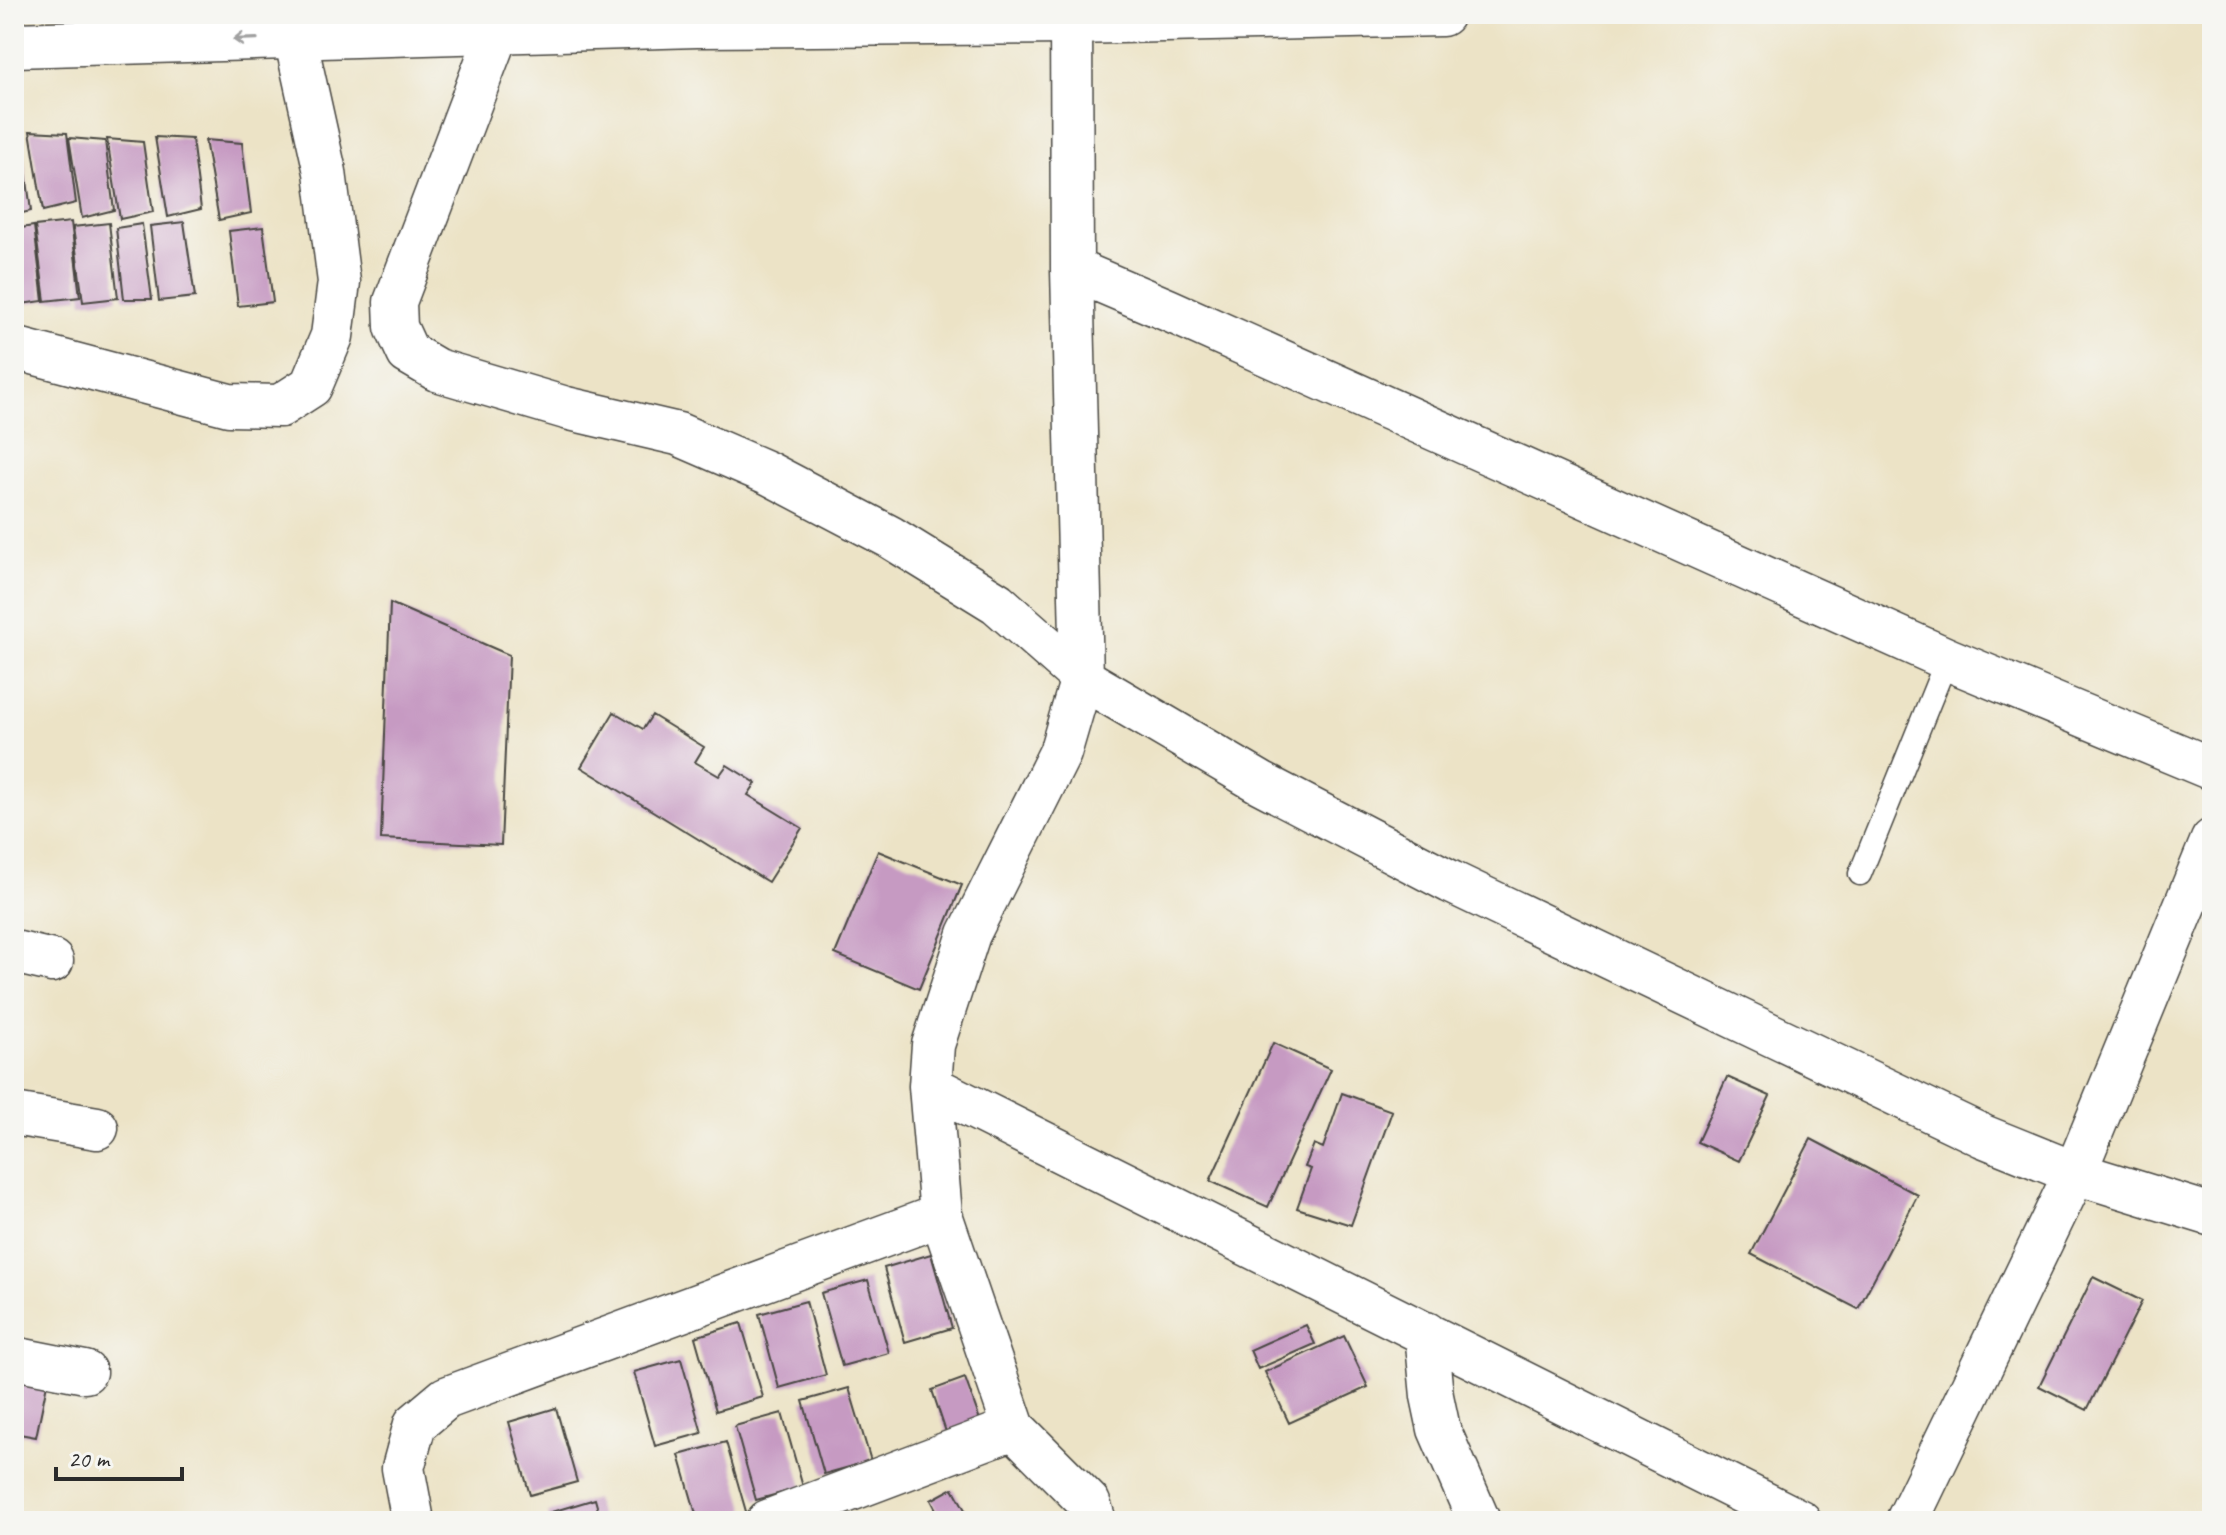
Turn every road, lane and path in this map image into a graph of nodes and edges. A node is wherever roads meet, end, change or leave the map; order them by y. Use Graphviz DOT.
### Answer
graph roads {
  1 [pos="1442,14"];
  2 [pos="1071,18"];
  3 [pos="498,31"];
  4 [pos="295,37"];
  5 [pos="14,45"];
  6 [pos="1072,269"];
  7 [pos="14,348"];
  8 [pos="1947,659"];
  9 [pos="1082,678"];
  10 [pos="2212,769"];
  11 [pos="2212,840"];
  12 [pos="1860,874"];
  13 [pos="930,1086"];
  14 [pos="14,1114"];
  15 [pos="97,1128"];
  16 [pos="2075,1173"];
  17 [pos="941,1215"];
  18 [pos="2212,1215"];
  19 [pos="1426,1333"];
  20 [pos="14,1358"];
  21 [pos="85,1372"];
  22 [pos="1014,1428"];
  23 [pos="413,1521"];
  24 [pos="768,1521"];
  25 [pos="1095,1521"];
  26 [pos="1479,1521"];
  27 [pos="1800,1521"];
  28 [pos="1907,1521"];
  1 -- 2 [label="main road"];
  2 -- 3 [label="main road"];
  2 -- 6 [label="street"];
  3 -- 4 [label="main road"];
  3 -- 9 [label="street"];
  4 -- 5 [label="main road, one-way"];
  4 -- 7 [label="street"];
  6 -- 8 [label="street"];
  6 -- 9 [label="street"];
  8 -- 10 [label="street"];
  8 -- 12 [label="lane"];
  9 -- 13 [label="street"];
  9 -- 16 [label="street"];
  11 -- 16 [label="street"];
  13 -- 17 [label="street"];
  13 -- 19 [label="street"];
  14 -- 15 [label="street"];
  16 -- 18 [label="street"];
  16 -- 28 [label="street"];
  17 -- 22 [label="street"];
  17 -- 23 [label="street"];
  19 -- 26 [label="street"];
  19 -- 27 [label="street"];
  20 -- 21 [label="street"];
  22 -- 24 [label="street"];
  22 -- 25 [label="street"];
}
